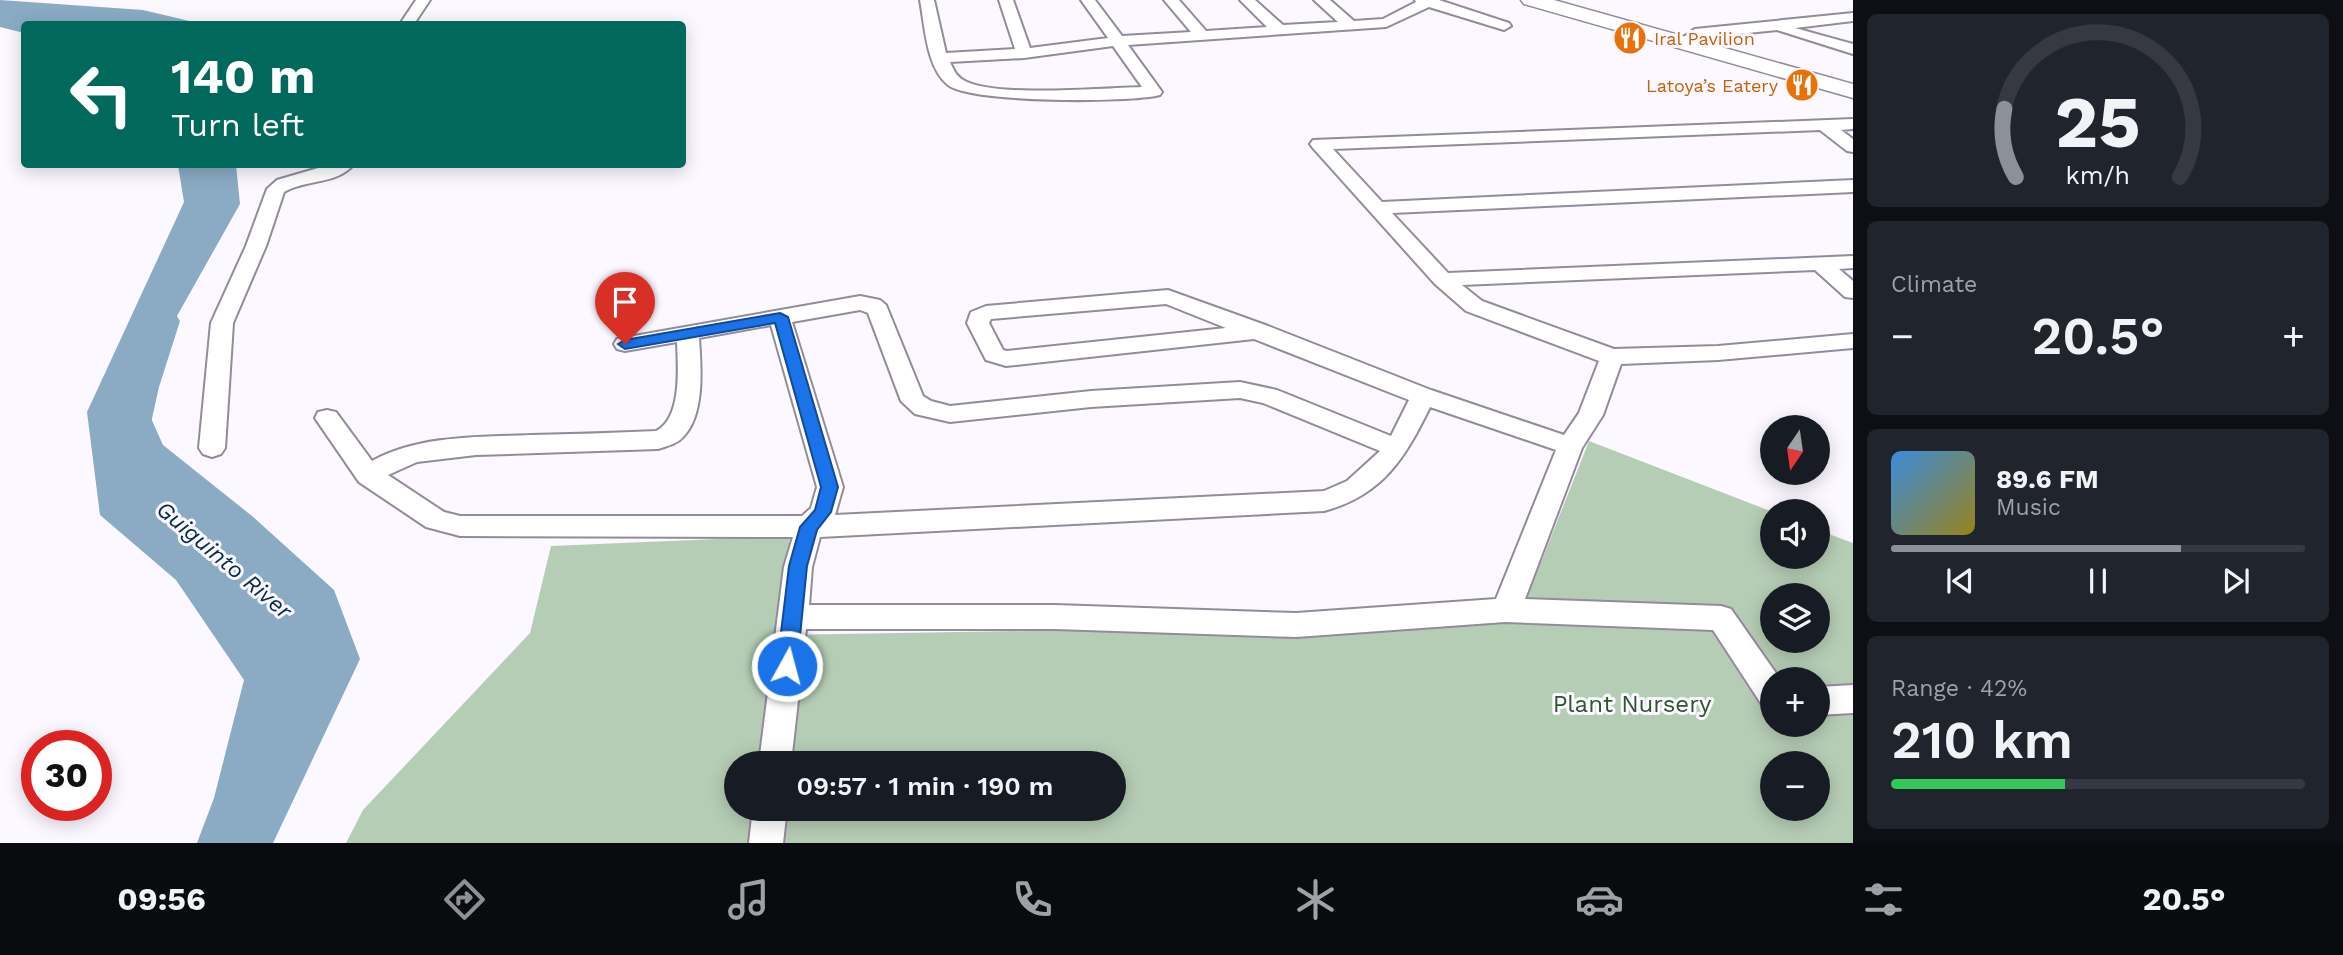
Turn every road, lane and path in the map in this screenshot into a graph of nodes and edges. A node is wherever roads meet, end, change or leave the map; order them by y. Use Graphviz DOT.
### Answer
graph roads {
  1 [pos="423,0"];
  2 [pos="927,0"];
  3 [pos="1006,0"];
  4 [pos="1087,0"];
  5 [pos="1171,0"];
  6 [pos="1247,0"];
  7 [pos="1321,0"];
  8 [pos="1531,0"];
  9 [pos="1549,0"];
  10 [pos="1427,1"];
  11 [pos="1853,17"];
  12 [pos="409,21"];
  13 [pos="1348,23"];
  14 [pos="1773,25"];
  15 [pos="1504,26"];
  16 [pos="1278,29"];
  17 [pos="1202,35"];
  18 [pos="1118,41"];
  19 [pos="1686,41"];
  20 [pos="1853,49"];
  21 [pos="1024,53"];
  22 [pos="940,58"];
  23 [pos="1853,86"];
  24 [pos="1853,91"];
  25 [pos="1853,124"];
  26 [pos="1825,126"];
  27 [pos="1853,147"];
  28 [pos="338,168"];
  29 [pos="1853,186"];
  30 [pos="1376,208"];
  31 [pos="1853,262"];
  32 [pos="1821,264"];
  33 [pos="1442,280"];
  34 [pos="1853,292"];
  35 [pos="780,317"];
  36 [pos="1260,331"];
  37 [pos="687,333"];
  38 [pos="1853,341"];
  39 [pos="625,344"];
  40 [pos="1612,357"];
  41 [pos="1423,396"];
  42 [pos="327,418"];
  43 [pos="1570,446"];
  44 [pos="212,448"];
  45 [pos="1397,448"];
  46 [pos="368,475"];
  47 [pos="809,527"];
  48 [pos="1504,610"];
  49 [pos="793,617"];
  50 [pos="1760,676"];
  51 [pos="1853,699"];
  52 [pos="1830,700"];
  53 [pos="776,751"];
  54 [pos="769,821"];
  55 [pos="766,843"];
  1 -- 12 [label="street"];
  2 -- 22 [label="street"];
  3 -- 21 [label="street"];
  4 -- 18 [label="street"];
  5 -- 17 [label="street"];
  6 -- 16 [label="street"];
  7 -- 13 [label="street"];
  8 -- 19 [label="highway"];
  9 -- 19 [label="highway"];
  10 -- 13 [label="street"];
  10 -- 15 [label="street"];
  11 -- 14 [label="street"];
  13 -- 16 [label="street"];
  14 -- 19 [label="street"];
  14 -- 20 [label="street"];
  16 -- 17 [label="street"];
  17 -- 18 [label="street"];
  18 -- 21 [label="street"];
  18 -- 22 [label="street"];
  19 -- 23 [label="highway"];
  19 -- 24 [label="highway"];
  21 -- 22 [label="street"];
  25 -- 26 [label="street"];
  26 -- 27 [label="street"];
  26 -- 30 [label="street"];
  28 -- 44 [label="street"];
  29 -- 30 [label="street"];
  30 -- 33 [label="street"];
  31 -- 32 [label="street"];
  32 -- 33 [label="street"];
  32 -- 34 [label="street"];
  33 -- 40 [label="street"];
  35 -- 37 [label="street"];
  35 -- 45 [label="street"];
  35 -- 47 [label="street"];
  36 -- 36 [label="street"];
  36 -- 41 [label="street"];
  37 -- 39 [label="street"];
  37 -- 46 [label="street"];
  38 -- 40 [label="street"];
  40 -- 43 [label="street"];
  41 -- 43 [label="street"];
  41 -- 45 [label="street"];
  42 -- 46 [label="street"];
  43 -- 48 [label="street"];
  45 -- 47 [label="street"];
  46 -- 47 [label="street"];
  47 -- 49 [label="street"];
  48 -- 49 [label="street"];
  48 -- 50 [label="street"];
  49 -- 53 [label="street"];
  51 -- 52 [label="street"];
  54 -- 55 [label="street"];
}
